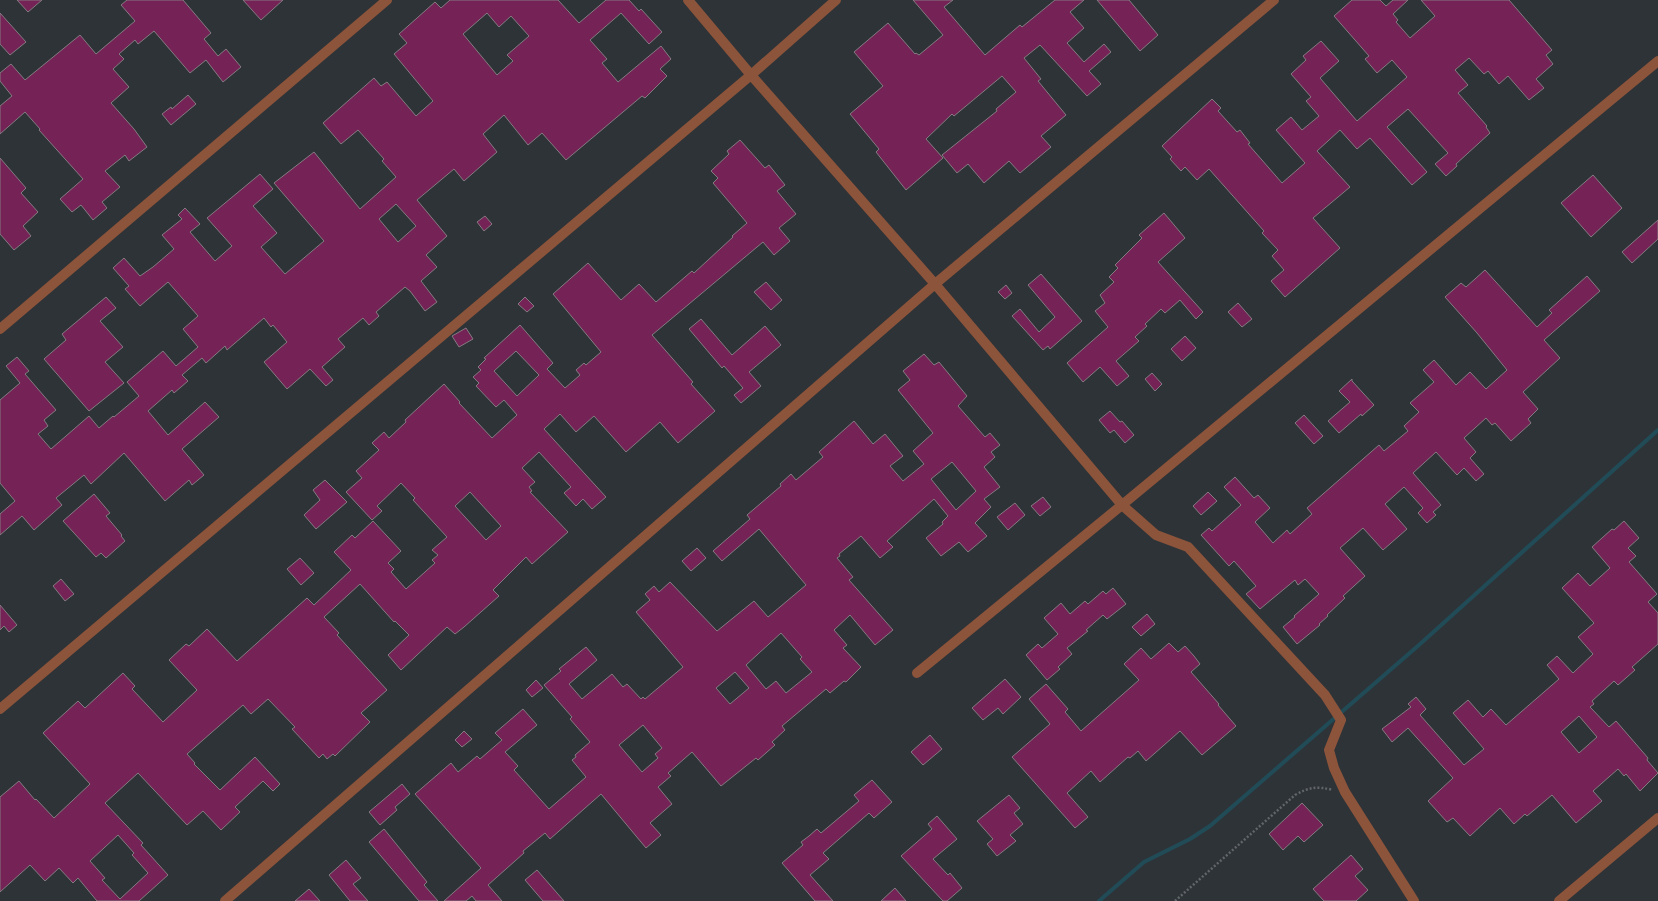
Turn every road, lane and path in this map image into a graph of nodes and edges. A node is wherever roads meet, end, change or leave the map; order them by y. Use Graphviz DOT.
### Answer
graph roads {
  1 [pos="387,0"];
  2 [pos="688,0"];
  3 [pos="836,0"];
  4 [pos="1274,0"];
  5 [pos="1658,61"];
  6 [pos="750,75"];
  7 [pos="935,284"];
  8 [pos="0,329"];
  9 [pos="1122,505"];
  10 [pos="917,673"];
  11 [pos="0,708"];
  12 [pos="1345,792"];
  13 [pos="1658,818"];
  14 [pos="225,901"];
  15 [pos="1175,901"];
  16 [pos="1414,901"];
  17 [pos="1559,901"];
  1 -- 8 [label="street"];
  2 -- 6 [label="street"];
  3 -- 6 [label="street"];
  4 -- 7 [label="street"];
  5 -- 9 [label="street"];
  6 -- 7 [label="street"];
  6 -- 11 [label="street"];
  7 -- 9 [label="street"];
  7 -- 14 [label="street"];
  9 -- 10 [label="street"];
  9 -- 12 [label="street"];
  12 -- 15 [label="path"];
  12 -- 16 [label="street"];
  13 -- 17 [label="street"];
}
